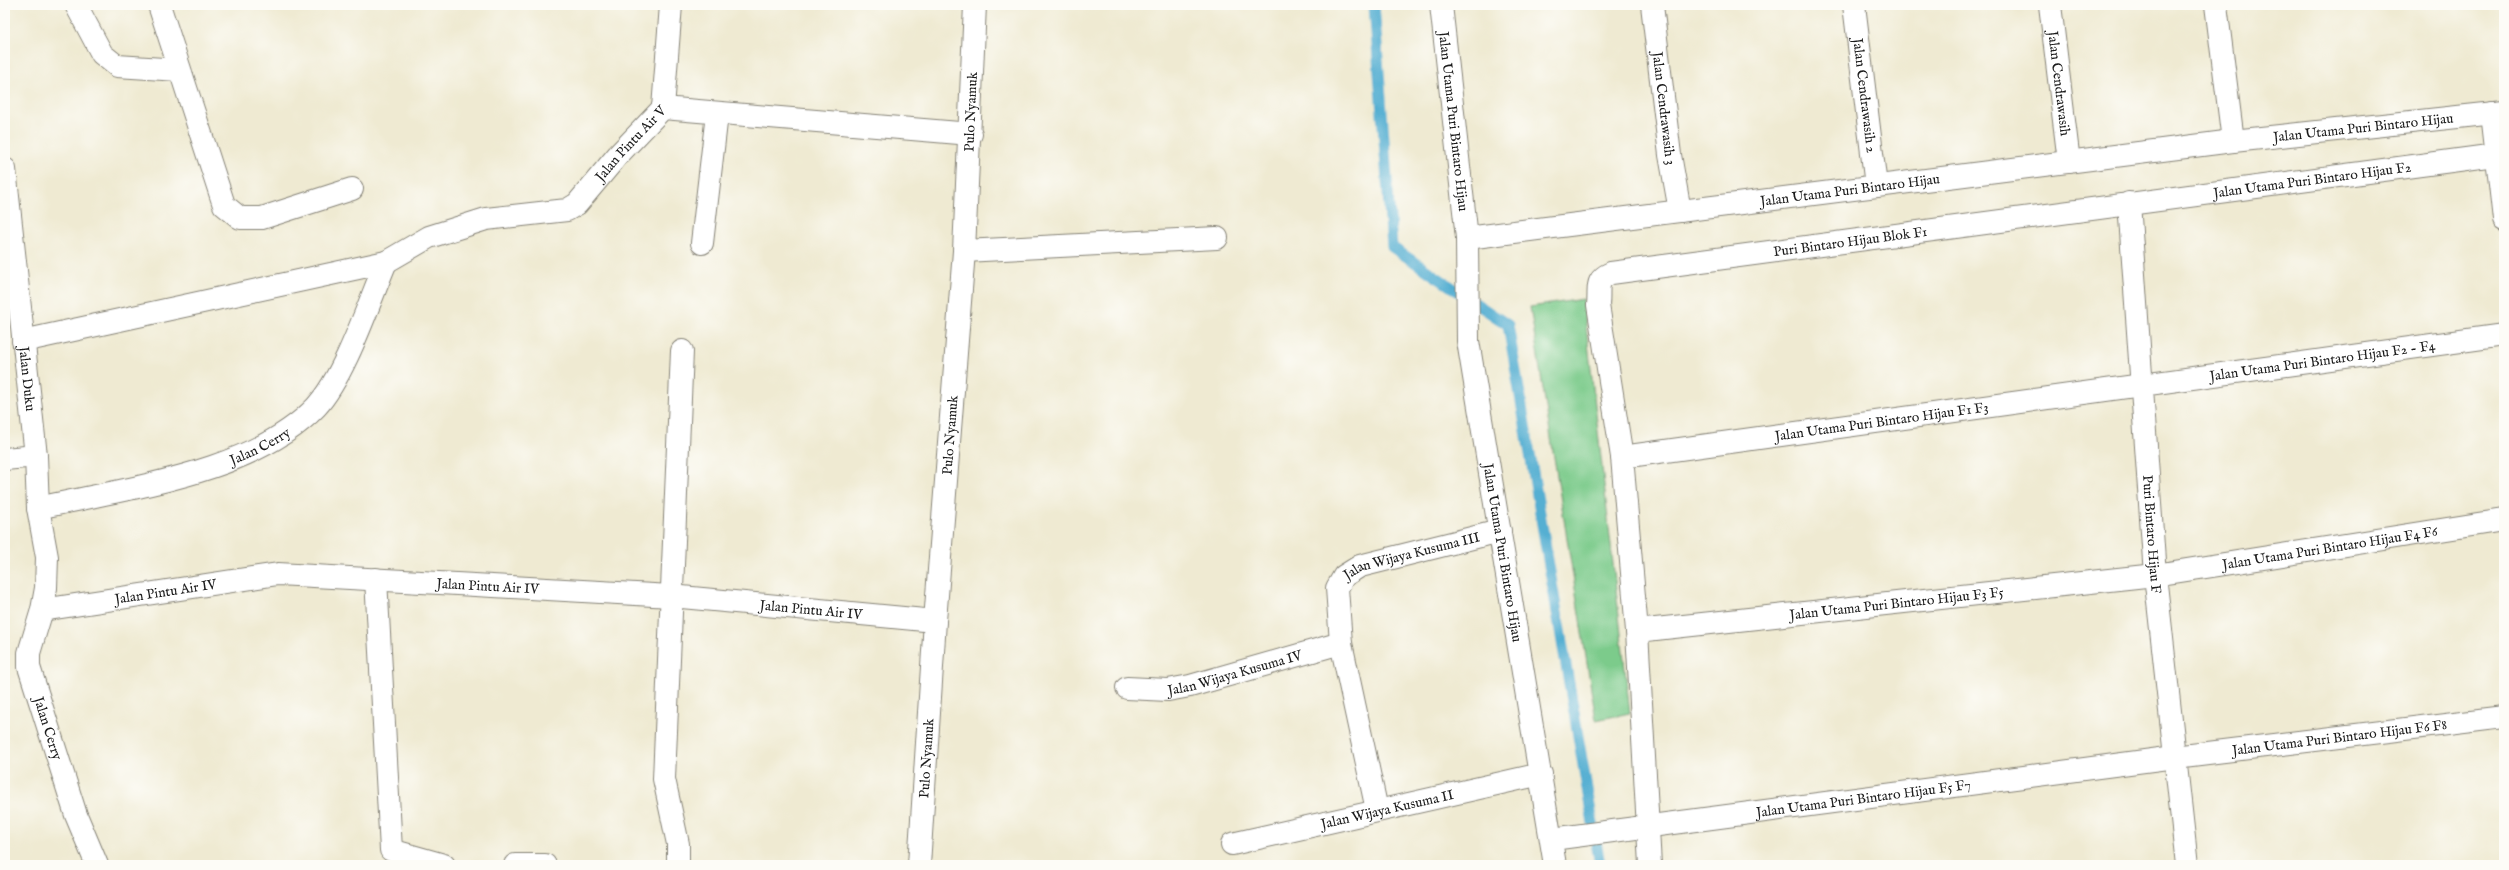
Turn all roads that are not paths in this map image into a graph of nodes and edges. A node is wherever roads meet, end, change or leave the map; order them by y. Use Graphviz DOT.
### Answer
graph roads {
  1 [pos="76,5"];
  2 [pos="159,5"];
  3 [pos="670,5"];
  4 [pos="975,5"];
  5 [pos="1441,5"];
  6 [pos="1652,5"];
  7 [pos="1854,5"];
  8 [pos="2050,5"];
  9 [pos="2216,5"];
  10 [pos="179,70"];
  11 [pos="663,108"];
  12 [pos="2498,112"];
  13 [pos="717,114"];
  14 [pos="971,134"];
  15 [pos="2233,141"];
  16 [pos="2496,155"];
  17 [pos="2069,162"];
  18 [pos="5,169"];
  19 [pos="1876,186"];
  20 [pos="352,188"];
  21 [pos="2129,203"];
  22 [pos="1680,211"];
  23 [pos="2504,220"];
  24 [pos="1217,238"];
  25 [pos="1467,238"];
  26 [pos="702,243"];
  27 [pos="964,251"];
  28 [pos="386,262"];
  29 [pos="12,296"];
  30 [pos="2504,335"];
  31 [pos="23,341"];
  32 [pos="682,351"];
  33 [pos="2141,386"];
  34 [pos="36,456"];
  35 [pos="1622,457"];
  36 [pos="5,459"];
  37 [pos="38,508"];
  38 [pos="2504,520"];
  39 [pos="1500,531"];
  40 [pos="2155,575"];
  41 [pos="376,579"];
  42 [pos="46,588"];
  43 [pos="671,596"];
  44 [pos="42,610"];
  45 [pos="935,621"];
  46 [pos="1637,631"];
  47 [pos="1341,643"];
  48 [pos="1127,688"];
  49 [pos="2504,717"];
  50 [pos="2175,757"];
  51 [pos="1541,774"];
  52 [pos="1377,810"];
  53 [pos="1648,825"];
  54 [pos="1558,838"];
  55 [pos="1232,844"];
  56 [pos="97,865"];
  57 [pos="444,865"];
  58 [pos="515,865"];
  59 [pos="545,865"];
  60 [pos="678,865"];
  61 [pos="919,865"];
  62 [pos="1555,865"];
  63 [pos="1650,865"];
  64 [pos="2187,865"];
  1 -- 10 [label="street"];
  2 -- 10 [label="street"];
  3 -- 11 [label="street"];
  4 -- 14 [label="street, Pulo Nyamuk"];
  5 -- 25 [label="street, Jalan Utama Puri Bintaro Hijau"];
  6 -- 22 [label="street, Jalan Cendrawasih 3"];
  7 -- 19 [label="street, Jalan Cendrawasih 2"];
  8 -- 17 [label="street, Jalan Cendrawasih"];
  9 -- 15 [label="street"];
  10 -- 20 [label="street"];
  11 -- 13 [label="street, Jalan Pintu Air V"];
  11 -- 28 [label="street, Jalan Pintu Air V"];
  12 -- 15 [label="street, Jalan Utama Puri Bintaro Hijau"];
  12 -- 16 [label="street, Jalan Utama Puri Bintaro Hijau"];
  13 -- 14 [label="street, Jalan Pintu Air V"];
  13 -- 26 [label="street"];
  14 -- 27 [label="street, Pulo Nyamuk"];
  15 -- 17 [label="street, Jalan Utama Puri Bintaro Hijau"];
  16 -- 21 [label="street, Jalan Utama Puri Bintaro Hijau F2"];
  16 -- 23 [label="street, Jalan Utama Puri Bintaro Hijau"];
  17 -- 19 [label="street, Jalan Utama Puri Bintaro Hijau"];
  18 -- 29 [label="street, Jalan Duku"];
  19 -- 22 [label="street, Jalan Utama Puri Bintaro Hijau"];
  21 -- 33 [label="street, Puri Bintaro Hijau F"];
  21 -- 35 [label="street, Puri Bintaro Hijau Blok F1"];
  22 -- 25 [label="street, Jalan Utama Puri Bintaro Hijau"];
  24 -- 27 [label="street"];
  25 -- 39 [label="street, Jalan Utama Puri Bintaro Hijau"];
  27 -- 45 [label="street, Pulo Nyamuk"];
  28 -- 31 [label="street"];
  28 -- 37 [label="street, Jalan Cerry"];
  29 -- 31 [label="street, Jalan Duku"];
  30 -- 33 [label="street, Jalan Utama Puri Bintaro Hijau F2 - F4"];
  31 -- 34 [label="street, Jalan Duku"];
  32 -- 43 [label="street"];
  33 -- 35 [label="street, Jalan Utama Puri Bintaro Hijau F1 F3"];
  33 -- 40 [label="street, Puri Bintaro Hijau F"];
  34 -- 36 [label="street"];
  34 -- 37 [label="street, Jalan Duku"];
  35 -- 46 [label="street, Puri Bintaro Hijau Blok F1"];
  37 -- 42 [label="street, Jalan Duku"];
  38 -- 40 [label="street, Jalan Utama Puri Bintaro Hijau F4 F6"];
  39 -- 47 [label="street, Jalan Wijaya Kusuma III"];
  39 -- 51 [label="street, Jalan Utama Puri Bintaro Hijau"];
  40 -- 46 [label="street, Jalan Utama Puri Bintaro Hijau F3 F5"];
  40 -- 50 [label="street, Puri Bintaro Hijau F"];
  41 -- 43 [label="street, Jalan Pintu Air IV"];
  41 -- 44 [label="street, Jalan Pintu Air IV"];
  41 -- 57 [label="street"];
  42 -- 44 [label="street, Jalan Cerry"];
  43 -- 45 [label="street, Jalan Pintu Air IV"];
  43 -- 60 [label="street"];
  44 -- 56 [label="street, Jalan Cerry"];
  45 -- 61 [label="street, Pulo Nyamuk"];
  46 -- 53 [label="street, Puri Bintaro Hijau Blok F1"];
  47 -- 48 [label="street, Jalan Wijaya Kusuma IV"];
  47 -- 52 [label="street, Jalan Wijaya Kusuma III"];
  49 -- 50 [label="street, Jalan Utama Puri Bintaro Hijau F6 F8"];
  50 -- 53 [label="street, Jalan Utama Puri Bintaro Hijau F5 F7"];
  50 -- 64 [label="street, Puri Bintaro Hijau F"];
  51 -- 52 [label="street, Jalan Wijaya Kusuma II"];
  51 -- 54 [label="street, Jalan Utama Puri Bintaro Hijau"];
  52 -- 55 [label="street, Jalan Wijaya Kusuma II"];
  53 -- 54 [label="street, Jalan Utama Puri Bintaro Hijau F5 F7"];
  53 -- 63 [label="street, Puri Bintaro Hijau Blok F1"];
  54 -- 62 [label="street, Jalan Utama Puri Bintaro Hijau"];
  58 -- 59 [label="street"];
}
